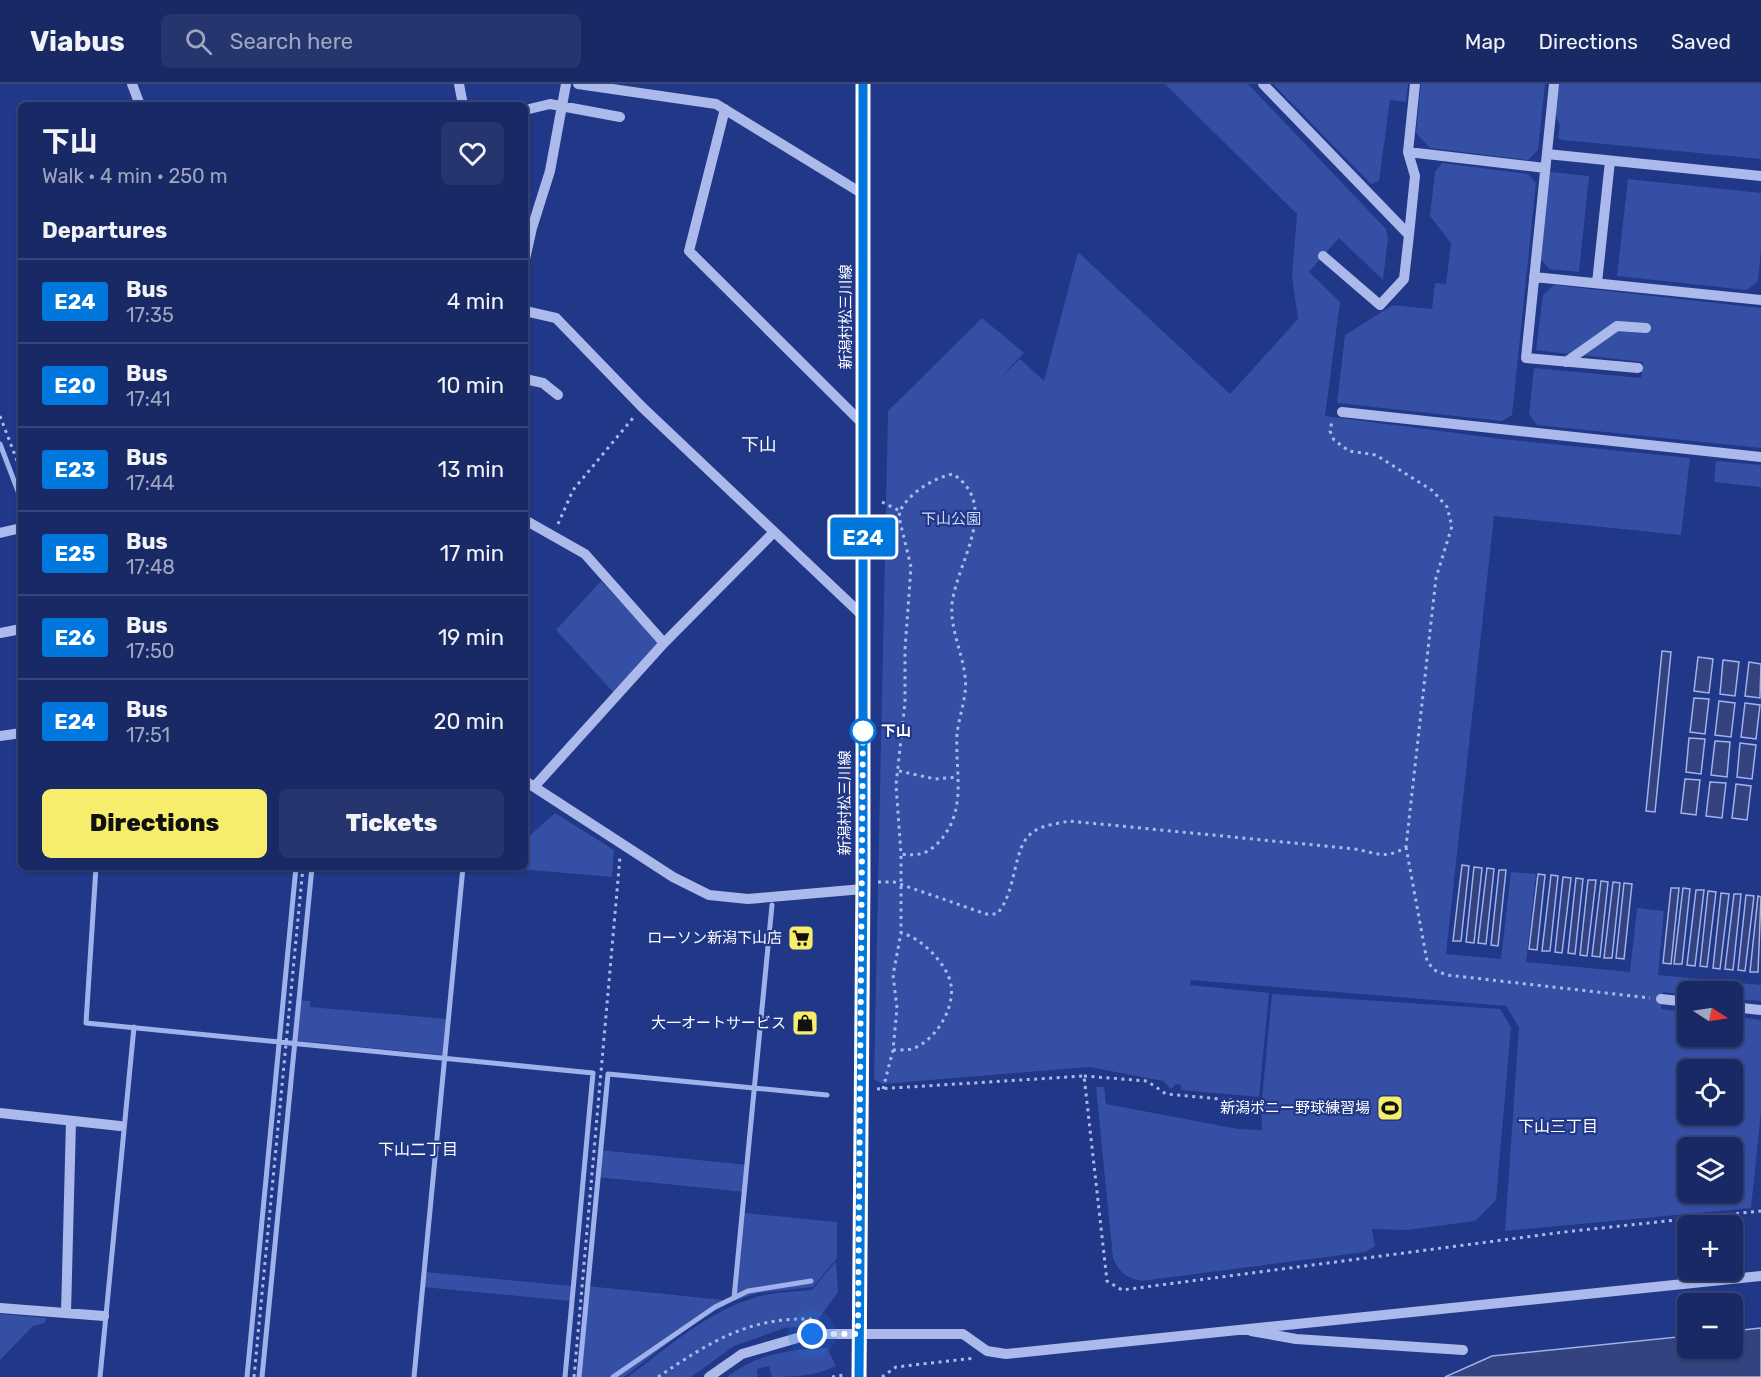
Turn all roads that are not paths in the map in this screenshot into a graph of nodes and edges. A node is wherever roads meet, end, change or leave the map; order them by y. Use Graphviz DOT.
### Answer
graph roads {
  1 [pos="132,84"];
  2 [pos="459,84"];
  3 [pos="566,84"];
  4 [pos="578,84"];
  5 [pos="863,84"];
  6 [pos="1263,84"];
  7 [pos="1415,84"];
  8 [pos="1554,84"];
  9 [pos="139,102"];
  10 [pos="462,102"];
  11 [pos="561,106"];
  12 [pos="528,109"];
  13 [pos="725,109"];
  14 [pos="620,117"];
  15 [pos="1408,152"];
  16 [pos="1547,154"];
  17 [pos="1610,161"];
  18 [pos="1545,168"];
  19 [pos="1761,176"];
  20 [pos="863,194"];
  21 [pos="1408,235"];
  22 [pos="528,248"];
  23 [pos="1323,256"];
  24 [pos="1534,277"];
  25 [pos="1596,283"];
  26 [pos="1761,300"];
  27 [pos="528,312"];
  28 [pos="1646,328"];
  29 [pos="1566,362"];
  30 [pos="1638,368"];
  31 [pos="528,380"];
  32 [pos="558,395"];
  33 [pos="1341,412"];
  34 [pos="864,425"];
  35 [pos="1761,458"];
  36 [pos="528,522"];
  37 [pos="18,529"];
  38 [pos="0,533"];
  39 [pos="773,533"];
  40 [pos="863,616"];
  41 [pos="18,630"];
  42 [pos="0,633"];
  43 [pos="664,644"];
  44 [pos="18,733"];
  45 [pos="0,736"];
  46 [pos="530,784"];
  47 [pos="863,886"];
  48 [pos="1661,999"];
  49 [pos="1677,1001"];
  50 [pos="1743,1008"];
  51 [pos="1761,1010"];
  52 [pos="0,1113"];
  53 [pos="71,1121"];
  54 [pos="120,1126"];
  55 [pos="1761,1276"];
  56 [pos="0,1308"];
  57 [pos="66,1313"];
  58 [pos="104,1316"];
  59 [pos="1244,1329"];
  60 [pos="858,1334"];
  61 [pos="1463,1350"];
  62 [pos="854,1376"];
  63 [pos="709,1377"];
  1 -- 9 [label="street"];
  2 -- 10 [label="street"];
  3 -- 11 [label="street"];
  4 -- 13 [label="street"];
  5 -- 20 [label="main road, 新潟村松三川線"];
  6 -- 21 [label="street"];
  7 -- 15 [label="street"];
  8 -- 16 [label="street"];
  11 -- 12 [label="street"];
  11 -- 14 [label="street"];
  11 -- 22 [label="street"];
  13 -- 20 [label="street"];
  13 -- 34 [label="street"];
  15 -- 18 [label="street"];
  15 -- 21 [label="street"];
  16 -- 17 [label="street"];
  16 -- 18 [label="street"];
  17 -- 19 [label="street"];
  17 -- 25 [label="street"];
  18 -- 24 [label="street"];
  20 -- 34 [label="main road, 新潟村松三川線"];
  21 -- 23 [label="street"];
  24 -- 25 [label="street"];
  24 -- 29 [label="street"];
  25 -- 26 [label="street"];
  27 -- 39 [label="street"];
  28 -- 29 [label="street"];
  29 -- 30 [label="street"];
  31 -- 32 [label="street"];
  33 -- 35 [label="street"];
  34 -- 40 [label="main road, 新潟村松三川線"];
  36 -- 43 [label="street"];
  37 -- 38 [label="street"];
  39 -- 40 [label="street"];
  39 -- 43 [label="street"];
  40 -- 47 [label="main road, 新潟村松三川線"];
  41 -- 42 [label="street"];
  43 -- 46 [label="street"];
  44 -- 45 [label="street"];
  46 -- 47 [label="street"];
  47 -- 60 [label="main road, 新潟村松三川線"];
  48 -- 49 [label="street"];
  50 -- 51 [label="street"];
  52 -- 53 [label="street"];
  53 -- 54 [label="street"];
  53 -- 57 [label="street"];
  55 -- 59 [label="street"];
  56 -- 57 [label="street"];
  57 -- 58 [label="street"];
  59 -- 60 [label="street"];
  59 -- 61 [label="street"];
  60 -- 62 [label="main road, 新潟村松三川線"];
  60 -- 63 [label="street"];
}
